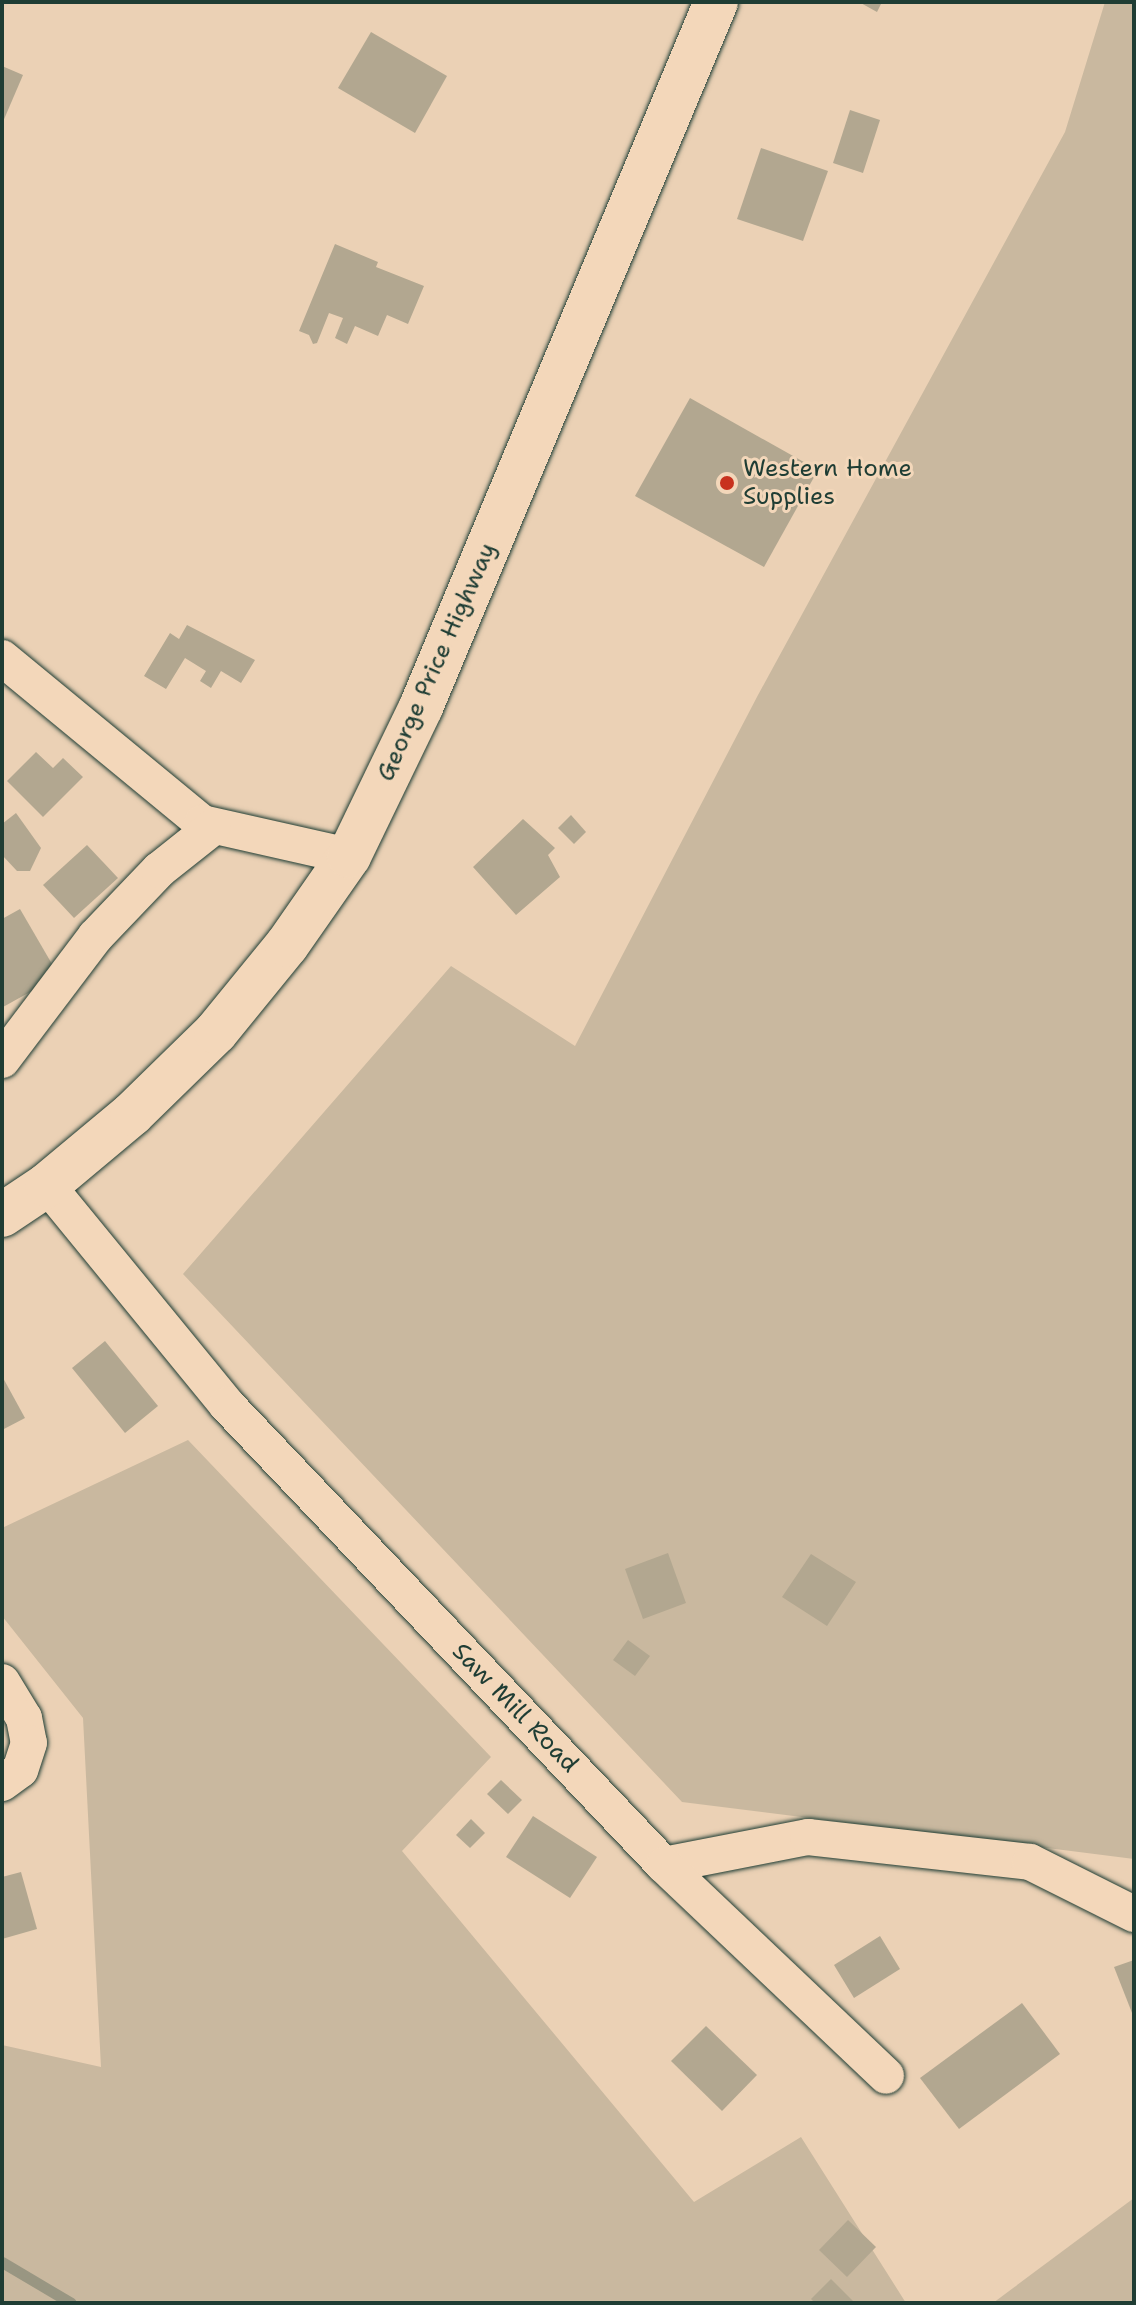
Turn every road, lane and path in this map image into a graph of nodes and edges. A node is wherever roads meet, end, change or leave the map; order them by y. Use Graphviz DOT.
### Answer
graph roads {
  1 [pos="716,2"];
  2 [pos="2,658"];
  3 [pos="213,827"];
  4 [pos="349,856"];
  5 [pos="2,1060"];
  6 [pos="47,1185"];
  7 [pos="2,1215"];
  8 [pos="2,1682"];
  9 [pos="2,1783"];
  10 [pos="664,1865"];
  11 [pos="1134,1914"];
  12 [pos="886,2076"];
  1 -- 4 [label="highway, George Price Highway"];
  2 -- 3 [label="street"];
  3 -- 4 [label="street"];
  3 -- 5 [label="street"];
  4 -- 6 [label="highway, George Price Highway"];
  6 -- 7 [label="highway, George Price Highway"];
  6 -- 10 [label="street, Saw Mill Road"];
  8 -- 9 [label="street"];
  10 -- 11 [label="street"];
  10 -- 12 [label="street, Saw Mill Road"];
}
